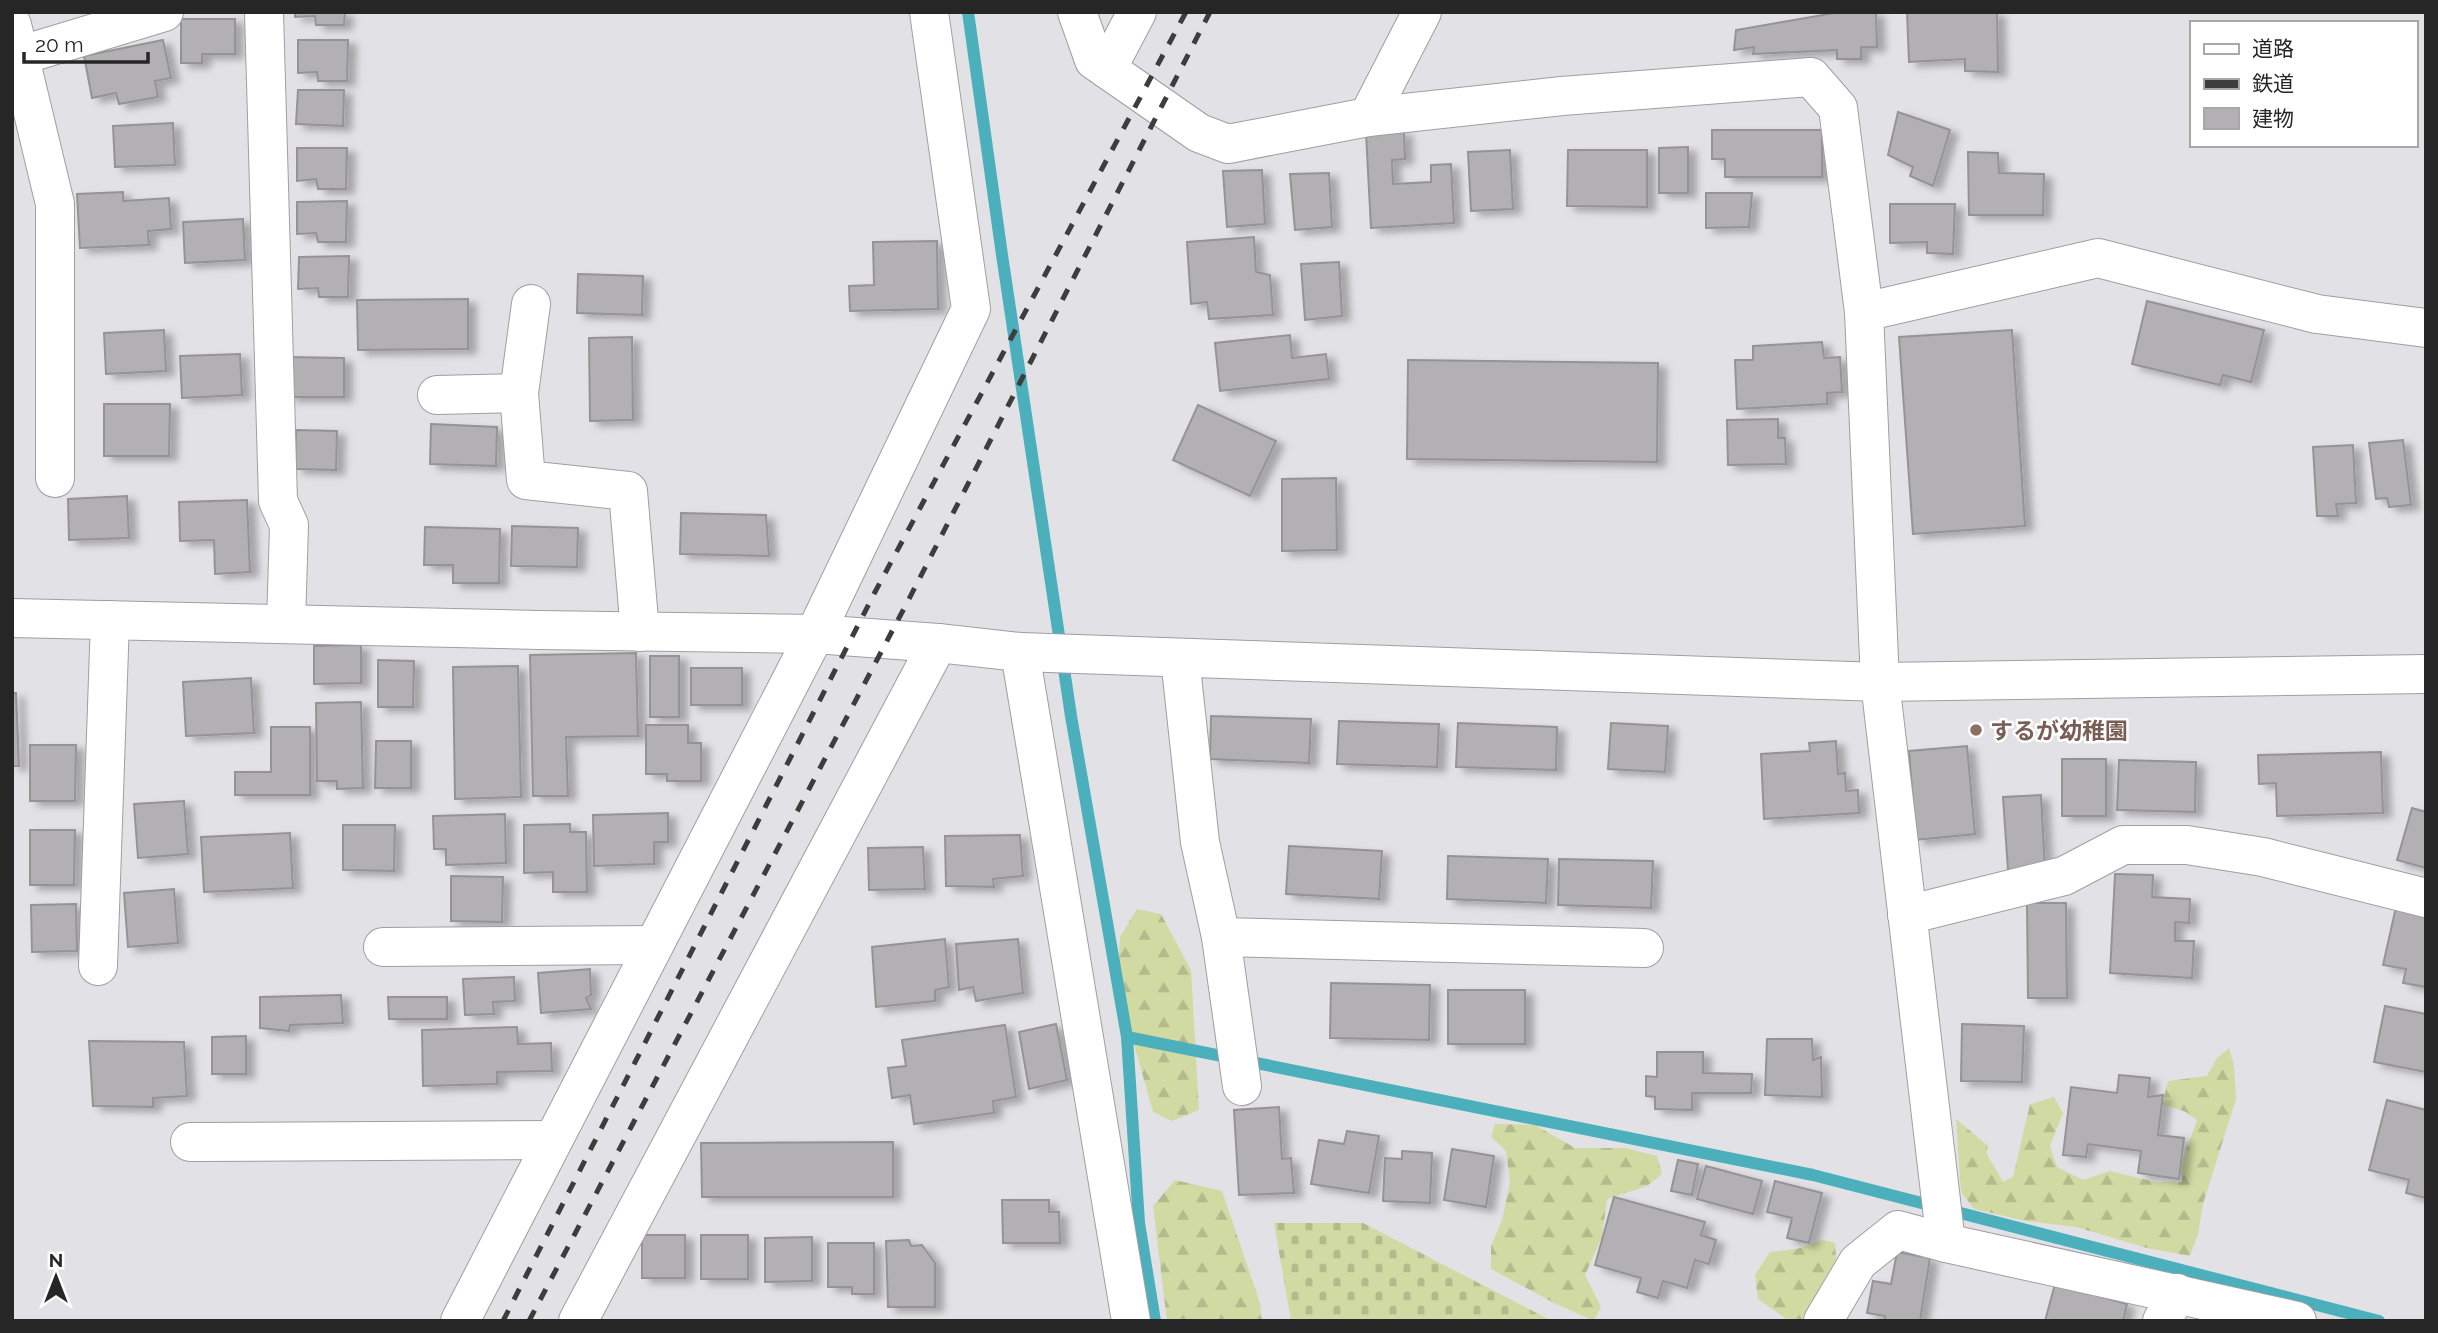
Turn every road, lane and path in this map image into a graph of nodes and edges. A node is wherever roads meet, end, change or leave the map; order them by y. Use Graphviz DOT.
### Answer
graph roads {
  1 [pos="164,12"];
  2 [pos="264,12"];
  3 [pos="929,12"];
  4 [pos="1077,12"];
  5 [pos="1137,12"];
  6 [pos="1422,12"];
  7 [pos="15,47"];
  8 [pos="1107,69"];
  9 [pos="1368,117"];
  10 [pos="531,304"];
  11 [pos="1864,312"];
  12 [pos="2426,327"];
  13 [pos="519,393"];
  14 [pos="437,395"];
  15 [pos="55,478"];
  16 [pos="12,618"];
  17 [pos="110,620"];
  18 [pos="286,624"];
  19 [pos="639,632"];
  20 [pos="815,634"];
  21 [pos="938,643"];
  22 [pos="1020,652"];
  23 [pos="1163,658"];
  24 [pos="2426,674"];
  25 [pos="1880,682"];
  26 [pos="2426,898"];
  27 [pos="1907,915"];
  28 [pos="1221,937"];
  29 [pos="654,945"];
  30 [pos="383,947"];
  31 [pos="1644,948"];
  32 [pos="98,966"];
  33 [pos="1242,1086"];
  34 [pos="553,1140"];
  35 [pos="190,1142"];
  36 [pos="1946,1243"];
  37 [pos="2169,1307"];
  38 [pos="460,1321"];
  39 [pos="578,1321"];
  40 [pos="1131,1321"];
  41 [pos="1823,1321"];
  42 [pos="2297,1321"];
  1 -- 7 [label="street"];
  2 -- 18 [label="street"];
  3 -- 20 [label="street"];
  4 -- 8 [label="street"];
  5 -- 8 [label="street"];
  6 -- 9 [label="street"];
  7 -- 15 [label="street"];
  8 -- 9 [label="street"];
  9 -- 11 [label="street"];
  10 -- 13 [label="street"];
  11 -- 12 [label="street"];
  11 -- 25 [label="street"];
  13 -- 14 [label="street"];
  13 -- 19 [label="street"];
  16 -- 17 [label="street"];
  17 -- 18 [label="street"];
  17 -- 32 [label="street"];
  18 -- 19 [label="street"];
  19 -- 20 [label="street"];
  20 -- 21 [label="street"];
  20 -- 29 [label="street"];
  21 -- 22 [label="street"];
  21 -- 39 [label="street"];
  22 -- 23 [label="street"];
  22 -- 40 [label="street"];
  23 -- 25 [label="street"];
  23 -- 28 [label="street"];
  24 -- 25 [label="street"];
  25 -- 27 [label="street"];
  26 -- 27 [label="street"];
  27 -- 36 [label="street"];
  28 -- 31 [label="street"];
  28 -- 33 [label="street"];
  29 -- 30 [label="street"];
  29 -- 34 [label="street"];
  34 -- 35 [label="street"];
  34 -- 38 [label="street"];
  36 -- 37 [label="street"];
  36 -- 41 [label="street"];
  37 -- 42 [label="street"];
}
